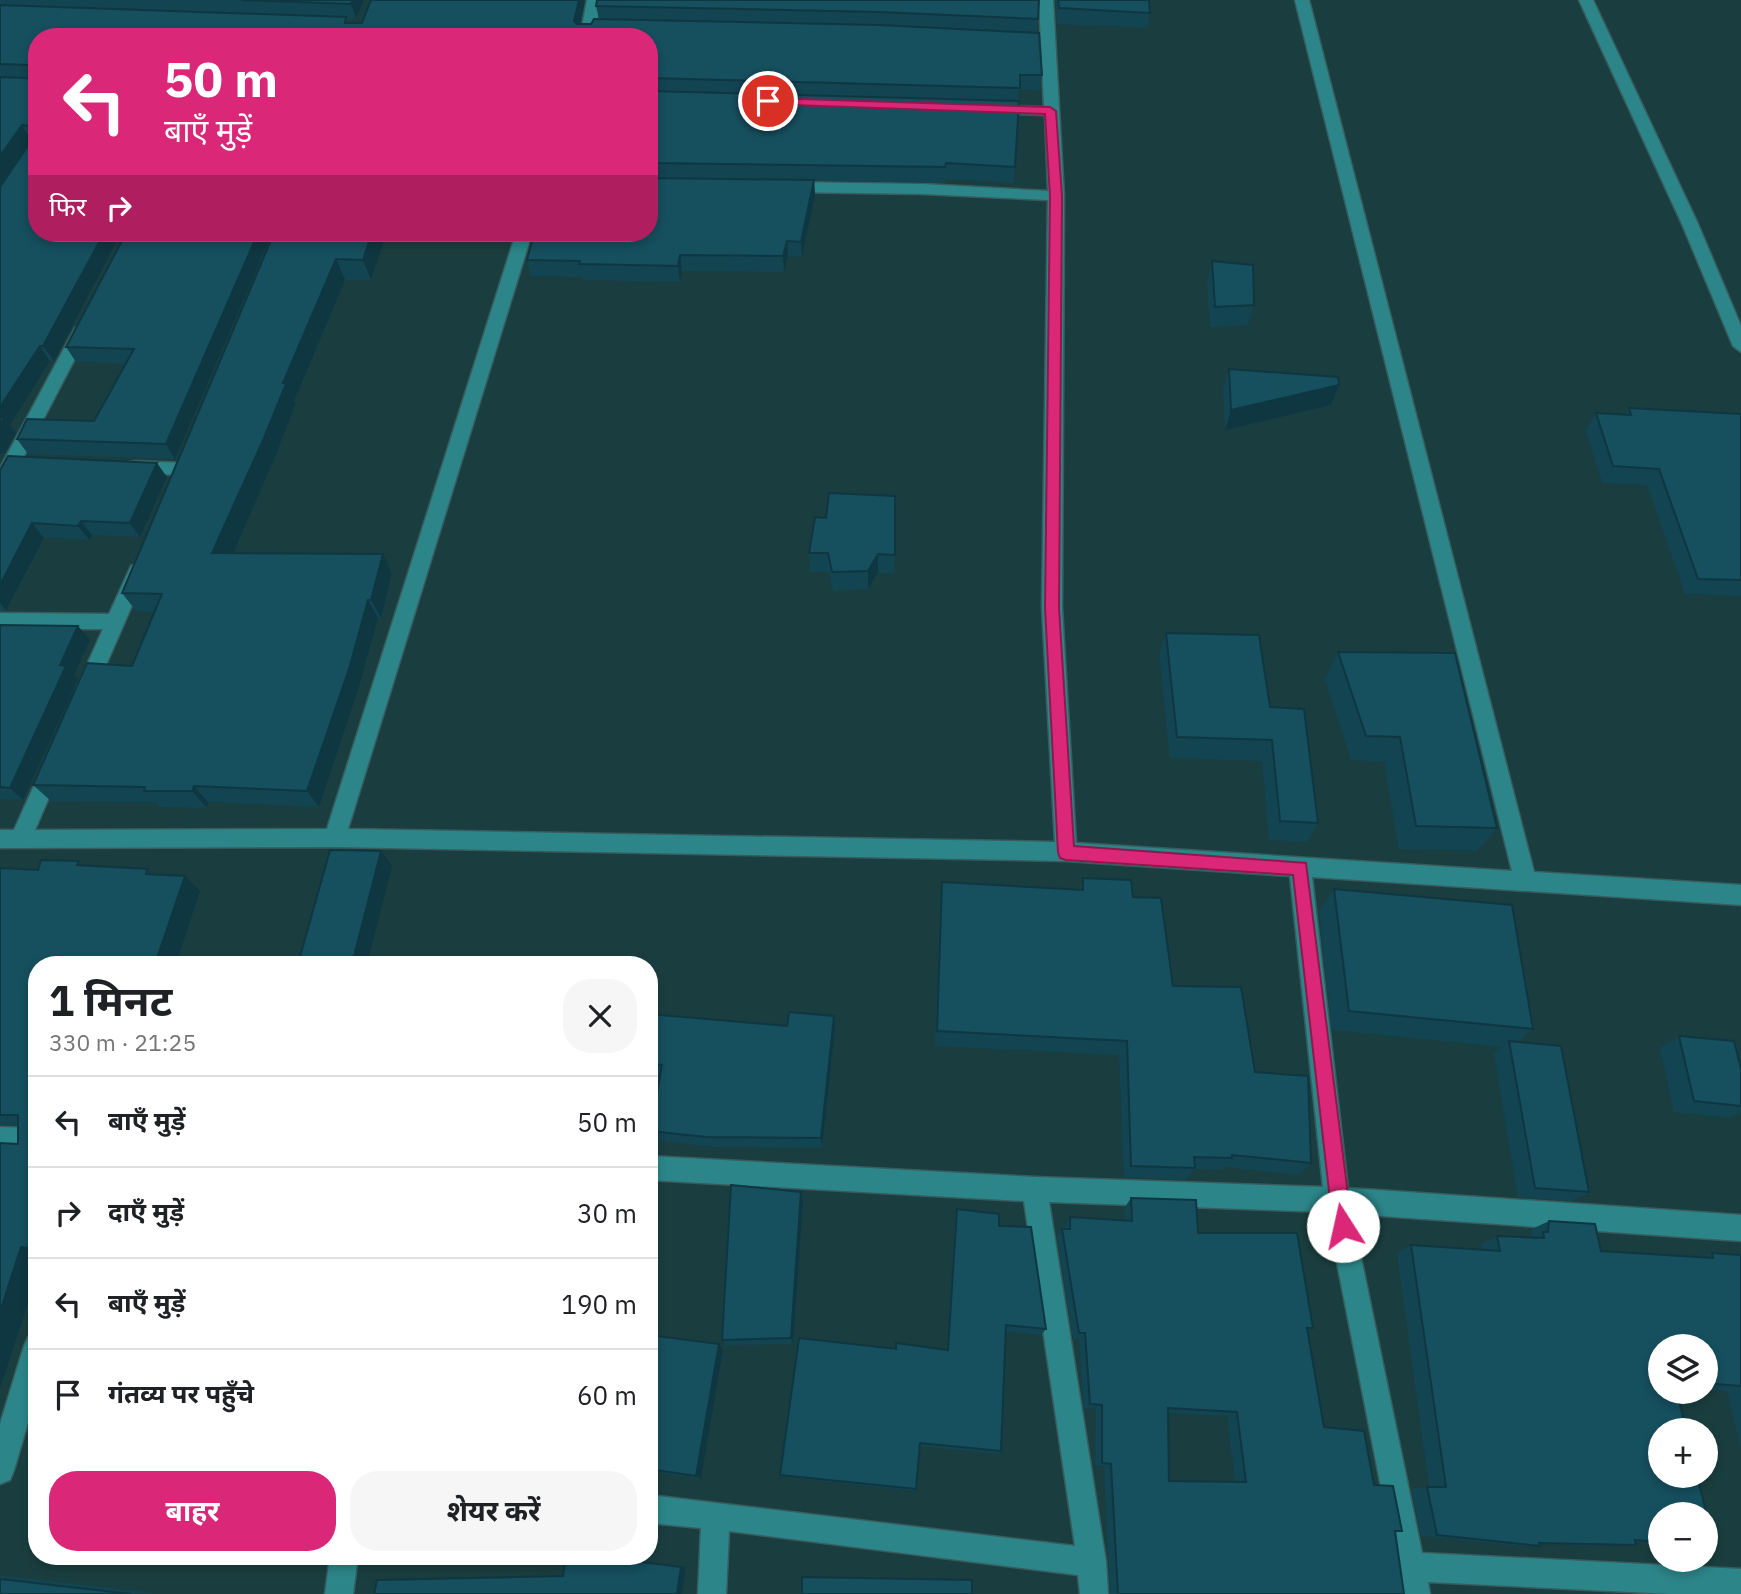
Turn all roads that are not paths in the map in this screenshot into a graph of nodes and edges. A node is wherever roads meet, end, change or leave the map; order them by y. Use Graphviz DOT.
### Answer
graph roads {
  1 [pos="594,0"];
  2 [pos="1046,0"];
  3 [pos="1301,0"];
  4 [pos="1586,0"];
  5 [pos="593,28"];
  6 [pos="970,108"];
  7 [pos="1050,111"];
  8 [pos="773,187"];
  9 [pos="1056,196"];
  10 [pos="521,242"];
  11 [pos="88,317"];
  12 [pos="1741,346"];
  13 [pos="6,461"];
  14 [pos="39,463"];
  15 [pos="117,466"];
  16 [pos="183,469"];
  17 [pos="0,485"];
  18 [pos="143,558"];
  19 [pos="0,621"];
  20 [pos="115,622"];
  21 [pos="76,711"];
  22 [pos="59,750"];
  23 [pos="335,838"];
  24 [pos="10,839"];
  25 [pos="1066,852"];
  26 [pos="1300,868"];
  27 [pos="1526,883"];
  28 [pos="1741,895"];
  29 [pos="0,1139"];
  30 [pos="28,1140"];
  31 [pos="658,1168"];
  32 [pos="1035,1189"];
  33 [pos="1338,1200"];
  34 [pos="1741,1228"];
  35 [pos="28,1376"];
  36 [pos="0,1470"];
  37 [pos="658,1509"];
  38 [pos="716,1515"];
  39 [pos="1092,1562"];
  40 [pos="343,1565"];
  41 [pos="1412,1580"];
  42 [pos="1741,1583"];
  43 [pos="339,1594"];
  44 [pos="712,1594"];
  45 [pos="1094,1594"];
  1 -- 5 [label="street"];
  2 -- 7 [label="street"];
  3 -- 27 [label="street"];
  4 -- 12 [label="street"];
  6 -- 7 [label="street"];
  7 -- 9 [label="street"];
  8 -- 9 [label="street"];
  9 -- 25 [label="street"];
  10 -- 23 [label="street"];
  11 -- 13 [label="street"];
  13 -- 14 [label="street"];
  13 -- 17 [label="street"];
  15 -- 16 [label="street"];
  18 -- 20 [label="street"];
  19 -- 20 [label="street"];
  20 -- 21 [label="street"];
  22 -- 24 [label="street"];
  23 -- 24 [label="street"];
  23 -- 25 [label="street"];
  25 -- 26 [label="street"];
  26 -- 27 [label="street"];
  26 -- 33 [label="street"];
  27 -- 28 [label="street"];
  29 -- 30 [label="street"];
  31 -- 32 [label="street"];
  32 -- 33 [label="street"];
  32 -- 39 [label="street"];
  33 -- 34 [label="street"];
  33 -- 41 [label="street"];
  35 -- 36 [label="street"];
  37 -- 38 [label="street"];
  38 -- 39 [label="street"];
  38 -- 44 [label="street"];
  39 -- 45 [label="street"];
  40 -- 43 [label="street"];
  41 -- 42 [label="street"];
}
